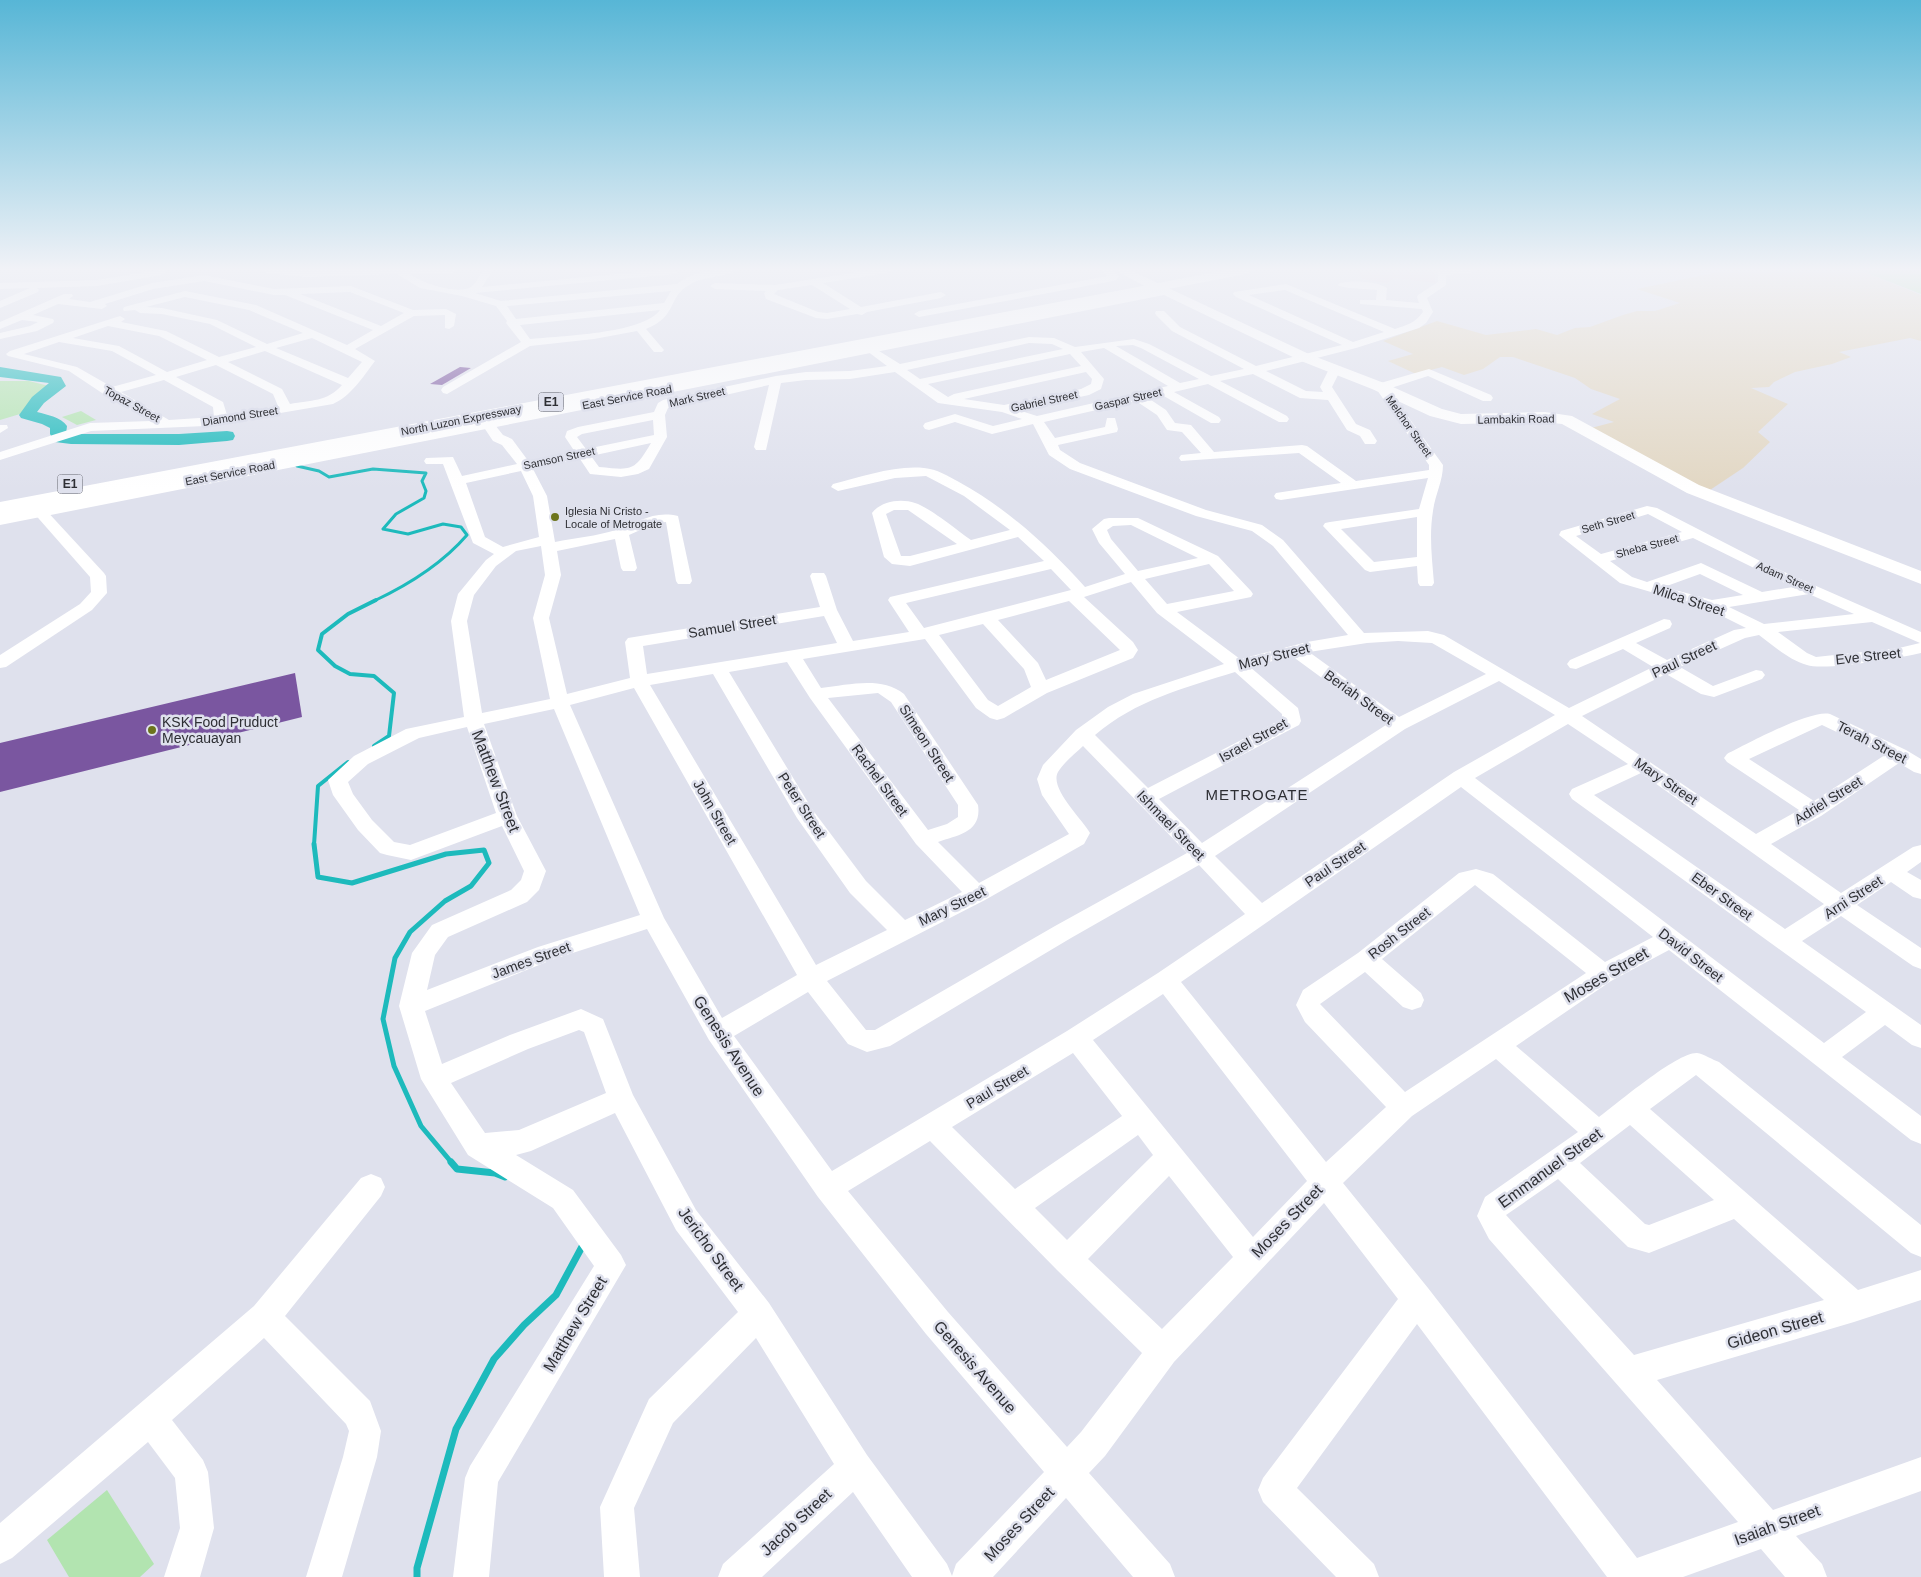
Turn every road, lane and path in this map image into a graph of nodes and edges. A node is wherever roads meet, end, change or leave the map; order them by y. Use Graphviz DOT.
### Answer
graph roads {
  1 [pos="44,344"];
  2 [pos="88,344"];
  3 [pos="183,344"];
  4 [pos="258,344"];
  5 [pos="278,344"];
  6 [pos="334,344"];
  7 [pos="359,344"];
  8 [pos="526,344"];
  9 [pos="653,344"];
  10 [pos="815,344"];
  11 [pos="861,344"];
  12 [pos="898,344"];
  13 [pos="1012,344"];
  14 [pos="1064,344"];
  15 [pos="1114,344"];
  16 [pos="1137,344"];
  17 [pos="1204,344"];
  18 [pos="1276,344"];
  19 [pos="1347,344"];
  20 [pos="1360,344"];
  21 [pos="1106,345"];
  22 [pos="1352,346"];
  23 [pos="265,347"];
  24 [pos="871,349"];
  25 [pos="348,350"];
  26 [pos="658,350"];
  27 [pos="1074,350"];
  28 [pos="6,355"];
  29 [pos="1306,358"];
  30 [pos="218,361"];
  31 [pos="898,368"];
  32 [pos="1088,368"];
  33 [pos="1335,369"];
  34 [pos="1256,370"];
  35 [pos="166,376"];
  36 [pos="776,380"];
  37 [pos="1210,380"];
  38 [pos="918,383"];
  39 [pos="350,384"];
  40 [pos="1178,387"];
  41 [pos="1381,387"];
  42 [pos="447,390"];
  43 [pos="1164,391"];
  44 [pos="109,392"];
  45 [pos="1137,396"];
  46 [pos="1331,396"];
  47 [pos="1487,398"];
  48 [pos="942,400"];
  49 [pos="286,409"];
  50 [pos="1004,409"];
  51 [pos="659,415"];
  52 [pos="152,416"];
  53 [pos="1283,418"];
  54 [pos="221,420"];
  55 [pos="1037,420"];
  56 [pos="1215,420"];
  57 [pos="1111,421"];
  58 [pos="169,424"];
  59 [pos="130,425"];
  60 [pos="929,426"];
  61 [pos="498,428"];
  62 [pos="661,437"];
  63 [pos="1370,440"];
  64 [pos="1051,443"];
  65 [pos="761,447"];
  66 [pos="582,453"];
  67 [pos="0,456"];
  68 [pos="1211,456"];
  69 [pos="1186,458"];
  70 [pos="431,461"];
  71 [pos="525,466"];
  72 [pos="140,470"];
  73 [pos="1436,473"];
  74 [pos="458,481"];
  75 [pos="1355,486"];
  76 [pos="838,487"];
  77 [pos="0,492"];
  78 [pos="1281,496"];
  79 [pos="0,497"];
  80 [pos="0,508"];
  81 [pos="39,511"];
  82 [pos="1652,511"];
  83 [pos="1425,512"];
  84 [pos="0,514"];
  85 [pos="0,518"];
  86 [pos="1022,531"];
  87 [pos="1695,533"];
  88 [pos="619,534"];
  89 [pos="1566,535"];
  90 [pos="547,544"];
  91 [pos="970,546"];
  92 [pos="504,553"];
  93 [pos="1213,559"];
  94 [pos="1599,559"];
  95 [pos="1425,561"];
  96 [pos="1055,563"];
  97 [pos="629,568"];
  98 [pos="818,576"];
  99 [pos="1134,576"];
  100 [pos="1921,578"];
  101 [pos="684,581"];
  102 [pos="1426,583"];
  103 [pos="1648,587"];
  104 [pos="1810,589"];
  105 [pos="1077,594"];
  106 [pos="1760,597"];
  107 [pos="1712,605"];
  108 [pos="829,610"];
  109 [pos="1163,610"];
  110 [pos="986,617"];
  111 [pos="1874,617"];
  112 [pos="1664,624"];
  113 [pos="1762,629"];
  114 [pos="924,633"];
  115 [pos="1921,638"];
  116 [pos="1360,639"];
  117 [pos="634,642"];
  118 [pos="1624,643"];
  119 [pos="847,647"];
  120 [pos="1921,648"];
  121 [pos="1295,650"];
  122 [pos="792,656"];
  123 [pos="1814,662"];
  124 [pos="0,663"];
  125 [pos="1576,664"];
  126 [pos="1238,665"];
  127 [pos="1666,667"];
  128 [pos="718,668"];
  129 [pos="1500,674"];
  130 [pos="1756,676"];
  131 [pos="639,681"];
  132 [pos="1041,689"];
  133 [pos="816,694"];
  134 [pos="560,702"];
  135 [pos="1568,716"];
  136 [pos="474,721"];
  137 [pos="1398,725"];
  138 [pos="1083,734"];
  139 [pos="1899,754"];
  140 [pos="1642,765"];
  141 [pos="1921,768"];
  142 [pos="1461,777"];
  143 [pos="1145,798"];
  144 [pos="1814,811"];
  145 [pos="507,816"];
  146 [pos="923,839"];
  147 [pos="1756,843"];
  148 [pos="1921,852"];
  149 [pos="1200,855"];
  150 [pos="1891,872"];
  151 [pos="1921,891"];
  152 [pos="978,894"];
  153 [pos="1840,905"];
  154 [pos="1260,915"];
  155 [pos="653,919"];
  156 [pos="902,931"];
  157 [pos="1670,939"];
  158 [pos="1785,941"];
  159 [pos="1366,959"];
  160 [pos="1921,960"];
  161 [pos="1603,974"];
  162 [pos="811,978"];
  163 [pos="1166,980"];
  164 [pos="1412,1000"];
  165 [pos="411,1006"];
  166 [pos="1885,1012"];
  167 [pos="718,1033"];
  168 [pos="1076,1038"];
  169 [pos="1921,1038"];
  170 [pos="1496,1044"];
  171 [pos="1823,1057"];
  172 [pos="434,1079"];
  173 [pos="621,1098"];
  174 [pos="1403,1108"];
  175 [pos="1630,1108"];
  176 [pos="1141,1118"];
  177 [pos="933,1126"];
  178 [pos="1921,1132"];
  179 [pos="1598,1133"];
  180 [pos="478,1146"];
  181 [pos="1171,1155"];
  182 [pos="1560,1162"];
  183 [pos="1324,1183"];
  184 [pos="371,1187"];
  185 [pos="828,1188"];
  186 [pos="1738,1204"];
  187 [pos="1013,1207"];
  188 [pos="1921,1243"];
  189 [pos="1251,1257"];
  190 [pos="1067,1260"];
  191 [pos="1921,1285"];
  192 [pos="1417,1299"];
  193 [pos="1854,1307"];
  194 [pos="758,1314"];
  195 [pos="265,1317"];
  196 [pos="1163,1351"];
  197 [pos="1629,1372"];
  198 [pos="150,1418"];
  199 [pos="855,1467"];
  200 [pos="1067,1472"];
  201 [pos="1921,1474"];
  202 [pos="1767,1528"];
  203 [pos="0,1546"];
  204 [pos="182,1577"];
  205 [pos="324,1577"];
  206 [pos="471,1577"];
  207 [pos="622,1577"];
  208 [pos="736,1577"];
  209 [pos="934,1577"];
  210 [pos="969,1577"];
  211 [pos="1157,1577"];
  212 [pos="1361,1577"];
  213 [pos="1629,1577"];
  214 [pos="1633,1577"];
  215 [pos="1809,1577"];
  1 -- 28 [label="street"];
  2 -- 35 [label="street"];
  3 -- 30 [label="street"];
  4 -- 23 [label="street"];
  5 -- 23 [label="street"];
  6 -- 25 [label="street"];
  7 -- 25 [label="street"];
  8 -- 42 [label="street"];
  9 -- 26 [label="street"];
  10 -- 72 [label="highway, North Luzon Expressway / E1"];
  11 -- 80 [label="highway, North Luzon Expressway / E1"];
  12 -- 24 [label="main road, East Service Road"];
  13 -- 31 [label="street, Gabriel Street"];
  14 -- 27 [label="street, Gabriel Street"];
  15 -- 21 [label="street"];
  16 -- 37 [label="street"];
  17 -- 34 [label="street"];
  18 -- 29 [label="main road, Lambakin Road"];
  19 -- 22 [label="street"];
  20 -- 22 [label="street, Gaspar Street"];
  21 -- 27 [label="street"];
  21 -- 40 [label="street"];
  22 -- 29 [label="street, Gaspar Street"];
  23 -- 30 [label="street"];
  23 -- 39 [label="street"];
  24 -- 31 [label="street"];
  24 -- 61 [label="main road, East Service Road"];
  25 -- 39 [label="street, Diamond Street"];
  27 -- 32 [label="street, Gabriel Street"];
  27 -- 38 [label="street"];
  28 -- 44 [label="street, Topaz Street"];
  29 -- 33 [label="main road, Lambakin Road"];
  29 -- 34 [label="street, Gaspar Street"];
  30 -- 35 [label="street"];
  30 -- 49 [label="street"];
  31 -- 36 [label="street, Mark Street"];
  31 -- 38 [label="street"];
  32 -- 48 [label="street"];
  32 -- 50 [label="street, Gabriel Street"];
  33 -- 41 [label="main road, Lambakin Road"];
  33 -- 46 [label="street"];
  34 -- 37 [label="street, Gaspar Street"];
  34 -- 46 [label="street"];
  35 -- 44 [label="street"];
  35 -- 54 [label="street"];
  36 -- 51 [label="street, Mark Street"];
  36 -- 65 [label="street"];
  37 -- 40 [label="street, Gaspar Street"];
  37 -- 53 [label="street"];
  38 -- 48 [label="street"];
  39 -- 49 [label="street, Diamond Street"];
  40 -- 43 [label="street, Gaspar Street"];
  41 -- 47 [label="street"];
  41 -- 73 [label="street, Melchor Street"];
  41 -- 100 [label="main road, Lambakin Road"];
  43 -- 45 [label="street, Gaspar Street"];
  43 -- 56 [label="street"];
  44 -- 52 [label="street, Topaz Street"];
  45 -- 55 [label="street, Gaspar Street"];
  45 -- 68 [label="street"];
  46 -- 63 [label="street"];
  48 -- 50 [label="street"];
  49 -- 54 [label="street, Diamond Street"];
  50 -- 55 [label="street"];
  51 -- 62 [label="street, Mark Street"];
  51 -- 66 [label="street"];
  52 -- 58 [label="street, Topaz Street"];
  52 -- 59 [label="street"];
  54 -- 58 [label="street, Diamond Street"];
  55 -- 60 [label="street, Gaspar Street"];
  55 -- 64 [label="street"];
  57 -- 64 [label="street"];
  58 -- 59 [label="street, Diamond Street"];
  59 -- 67 [label="street, Diamond Street"];
  61 -- 71 [label="street, Genesis Avenue"];
  61 -- 81 [label="main road, East Service Road"];
  62 -- 66 [label="street, Samson Street"];
  62 -- 66 [label="street"];
  64 -- 116 [label="street"];
  66 -- 71 [label="street, Samson Street"];
  68 -- 69 [label="street"];
  68 -- 75 [label="street"];
  70 -- 74 [label="street"];
  71 -- 74 [label="street, Samson Street"];
  71 -- 90 [label="street, Genesis Avenue"];
  72 -- 77 [label="highway"];
  72 -- 79 [label="highway, North Luzon Expressway / E1"];
  73 -- 75 [label="street"];
  73 -- 83 [label="street, Melchor Street"];
  74 -- 92 [label="street"];
  75 -- 78 [label="street"];
  76 -- 86 [label="street"];
  81 -- 84 [label="highway"];
  81 -- 85 [label="main road, East Service Road"];
  81 -- 124 [label="street"];
  82 -- 87 [label="street, Adam Street"];
  82 -- 89 [label="street, Seth Street"];
  83 -- 95 [label="street, Melchor Street"];
  83 -- 95 [label="street"];
  86 -- 91 [label="street"];
  86 -- 96 [label="street"];
  87 -- 94 [label="street, Sheba Street"];
  87 -- 104 [label="street, Adam Street"];
  88 -- 90 [label="street, Matthew Street"];
  88 -- 97 [label="street"];
  88 -- 101 [label="street, Matthew Street"];
  89 -- 94 [label="street, Milca Street"];
  90 -- 92 [label="street, Matthew Street"];
  90 -- 134 [label="street, Genesis Avenue"];
  91 -- 91 [label="street"];
  92 -- 136 [label="street, Matthew Street"];
  93 -- 99 [label="street"];
  93 -- 99 [label="street"];
  93 -- 109 [label="street"];
  94 -- 103 [label="street, Milca Street"];
  95 -- 102 [label="street, Melchor Street"];
  96 -- 105 [label="street"];
  96 -- 114 [label="street"];
  98 -- 108 [label="street"];
  99 -- 105 [label="street"];
  99 -- 109 [label="street"];
  103 -- 106 [label="street"];
  103 -- 107 [label="street, Milca Street"];
  104 -- 106 [label="street"];
  104 -- 111 [label="street, Adam Street"];
  105 -- 110 [label="street"];
  105 -- 132 [label="street"];
  106 -- 107 [label="street"];
  107 -- 113 [label="street, Milca Street"];
  108 -- 117 [label="street, Samuel Street"];
  108 -- 119 [label="street"];
  109 -- 126 [label="street"];
  110 -- 114 [label="street"];
  110 -- 132 [label="street"];
  111 -- 113 [label="street, Paul Street"];
  111 -- 115 [label="street, Adam Street"];
  112 -- 118 [label="street"];
  113 -- 123 [label="street, Milca Street"];
  113 -- 127 [label="street, Paul Street"];
  114 -- 119 [label="street"];
  114 -- 132 [label="street"];
  116 -- 121 [label="street, Mary Street"];
  116 -- 129 [label="street, Mary Street"];
  117 -- 131 [label="street, John Street"];
  118 -- 125 [label="street"];
  118 -- 127 [label="street"];
  119 -- 122 [label="street"];
  120 -- 123 [label="street, Eve Street"];
  121 -- 126 [label="street, Mary Street"];
  121 -- 137 [label="street, Beriah Street"];
  122 -- 128 [label="street"];
  122 -- 133 [label="street, Rachel Street"];
  126 -- 138 [label="street, Mary Street"];
  126 -- 143 [label="street, Israel Street"];
  127 -- 130 [label="street"];
  127 -- 135 [label="street, Paul Street"];
  128 -- 131 [label="street"];
  128 -- 156 [label="street, Peter Street"];
  129 -- 135 [label="street, Mary Street"];
  129 -- 137 [label="street, John Street"];
  131 -- 134 [label="street"];
  131 -- 162 [label="street, John Street"];
  133 -- 146 [label="street, Rachel Street"];
  133 -- 146 [label="street, Simeon Street"];
  134 -- 136 [label="street"];
  134 -- 155 [label="street, Genesis Avenue"];
  135 -- 140 [label="street, Mary Street"];
  135 -- 142 [label="street, Paul Street"];
  136 -- 145 [label="street, Matthew Street"];
  136 -- 145 [label="street"];
  137 -- 149 [label="street, John Street"];
  138 -- 143 [label="street, Ishmael Street"];
  138 -- 152 [label="street, Mary Street"];
  139 -- 141 [label="street, Terah Street"];
  139 -- 144 [label="street, Adriel Street"];
  139 -- 144 [label="street, Terah Street"];
  140 -- 147 [label="street, Mary Street"];
  140 -- 158 [label="street, Eber Street"];
  142 -- 154 [label="street, Paul Street"];
  142 -- 157 [label="street, David Street"];
  143 -- 149 [label="street, Ishmael Street"];
  144 -- 147 [label="street, Adriel Street"];
  145 -- 165 [label="street, Matthew Street"];
  146 -- 152 [label="street, Rachel Street"];
  147 -- 153 [label="street, Mary Street"];
  148 -- 150 [label="street, Arni Street"];
  149 -- 154 [label="street, Ishmael Street"];
  149 -- 162 [label="street, John Street"];
  150 -- 151 [label="street"];
  150 -- 153 [label="street, Arni Street"];
  152 -- 156 [label="street, Mary Street"];
  153 -- 158 [label="street, Arni Street"];
  153 -- 160 [label="street, Mary Street"];
  154 -- 163 [label="street, Paul Street"];
  155 -- 165 [label="street, James Street"];
  155 -- 167 [label="street, Genesis Avenue"];
  156 -- 162 [label="street, Mary Street"];
  157 -- 161 [label="street, Moses Street"];
  157 -- 171 [label="street, David Street"];
  158 -- 166 [label="street, Eber Street"];
  159 -- 161 [label="street, Rosh Street"];
  159 -- 164 [label="street"];
  159 -- 174 [label="street, Rosh Street"];
  161 -- 170 [label="street, Moses Street"];
  162 -- 167 [label="street, Mary Street"];
  163 -- 168 [label="street, Paul Street"];
  163 -- 183 [label="street"];
  165 -- 172 [label="street, Matthew Street"];
  166 -- 169 [label="street, Eber Street"];
  166 -- 171 [label="street"];
  167 -- 185 [label="street, Genesis Avenue"];
  168 -- 176 [label="street"];
  168 -- 177 [label="street, Paul Street"];
  170 -- 174 [label="street, Moses Street"];
  170 -- 179 [label="street"];
  171 -- 178 [label="street, David Street"];
  172 -- 173 [label="street, Jericho Street"];
  172 -- 180 [label="street, Matthew Street"];
  173 -- 180 [label="street"];
  173 -- 194 [label="street, Jericho Street"];
  174 -- 183 [label="street, Moses Street"];
  175 -- 179 [label="street, Emmanuel Street"];
  175 -- 186 [label="street"];
  175 -- 188 [label="street, Emmanuel Street"];
  176 -- 181 [label="street"];
  176 -- 187 [label="street"];
  177 -- 185 [label="street, Paul Street"];
  177 -- 187 [label="street"];
  179 -- 182 [label="street, Emmanuel Street"];
  180 -- 206 [label="street, Matthew Street"];
  181 -- 189 [label="street"];
  181 -- 190 [label="street"];
  182 -- 186 [label="street"];
  182 -- 197 [label="street, Emmanuel Street"];
  183 -- 189 [label="street, Moses Street"];
  183 -- 192 [label="street"];
  184 -- 195 [label="street"];
  185 -- 200 [label="street, Genesis Avenue"];
  186 -- 193 [label="street"];
  187 -- 190 [label="street"];
  189 -- 196 [label="street, Moses Street"];
  190 -- 196 [label="street"];
  191 -- 193 [label="street, Gideon Street"];
  192 -- 212 [label="street"];
  192 -- 213 [label="street"];
  193 -- 197 [label="street, Gideon Street"];
  194 -- 199 [label="street, Jericho Street"];
  194 -- 207 [label="street"];
  195 -- 198 [label="street"];
  195 -- 205 [label="street"];
  196 -- 200 [label="street, Moses Street"];
  197 -- 202 [label="street, Emmanuel Street"];
  198 -- 203 [label="street"];
  198 -- 204 [label="street"];
  199 -- 208 [label="street, Jacob Street"];
  199 -- 209 [label="street, Jericho Street"];
  200 -- 210 [label="street, Moses Street"];
  200 -- 211 [label="street, Genesis Avenue"];
  201 -- 202 [label="street, Isaiah Street"];
  202 -- 214 [label="street, Isaiah Street"];
  202 -- 215 [label="street, Emmanuel Street"];
}
